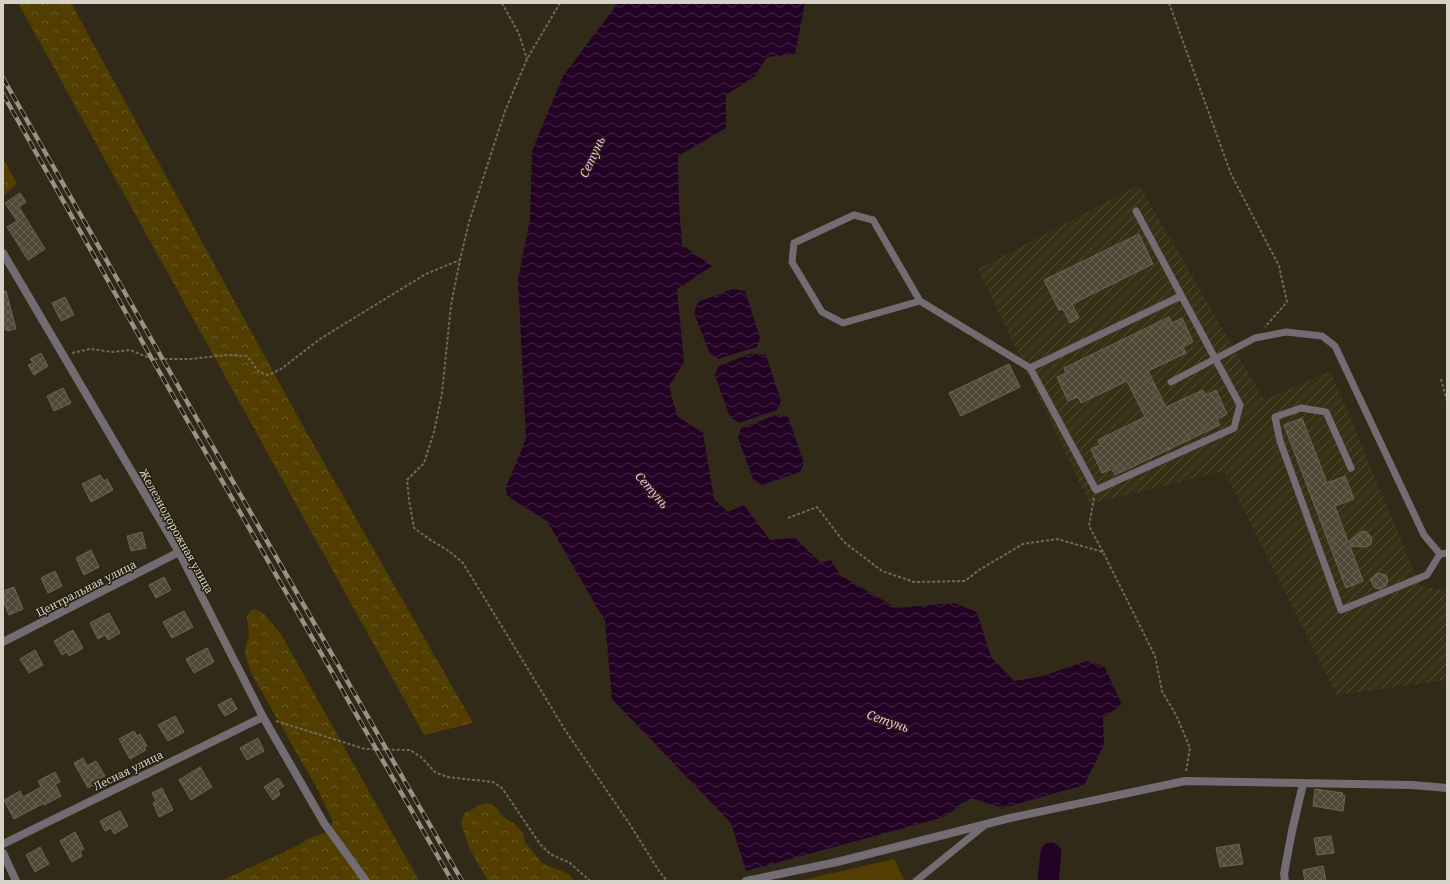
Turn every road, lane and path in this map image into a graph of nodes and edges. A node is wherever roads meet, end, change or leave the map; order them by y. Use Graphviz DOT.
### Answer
graph roads {
  1 [pos="502,3"];
  2 [pos="560,3"];
  3 [pos="1169,3"];
  4 [pos="527,59"];
  5 [pos="1136,212"];
  6 [pos="3,253"];
  7 [pos="460,260"];
  8 [pos="1181,296"];
  9 [pos="920,301"];
  10 [pos="1255,338"];
  11 [pos="63,355"];
  12 [pos="1216,360"];
  13 [pos="1030,368"];
  14 [pos="1441,379"];
  15 [pos="1171,382"];
  16 [pos="1447,401"];
  17 [pos="1351,468"];
  18 [pos="1096,490"];
  19 [pos="788,518"];
  20 [pos="178,552"];
  21 [pos="1103,552"];
  22 [pos="1444,554"];
  23 [pos="3,642"];
  24 [pos="263,717"];
  25 [pos="1185,781"];
  26 [pos="1303,784"];
  27 [pos="1447,788"];
  28 [pos="986,825"];
  29 [pos="3,844"];
  30 [pos="3,853"];
  31 [pos="16,881"];
  32 [pos="366,881"];
  33 [pos="590,881"];
  34 [pos="667,881"];
  35 [pos="746,881"];
  36 [pos="916,881"];
  37 [pos="1285,881"];
  1 -- 4 [label="path"];
  2 -- 4 [label="path"];
  3 -- 10 [label="path"];
  4 -- 7 [label="path"];
  5 -- 8 [label="lane"];
  6 -- 11 [label="street, Железнодорожная улица"];
  7 -- 11 [label="path"];
  7 -- 34 [label="path"];
  8 -- 12 [label="lane"];
  8 -- 13 [label="lane"];
  9 -- 9 [label="lane"];
  9 -- 13 [label="lane"];
  10 -- 12 [label="lane"];
  10 -- 22 [label="lane"];
  11 -- 20 [label="street, Железнодорожная улица"];
  12 -- 15 [label="lane"];
  12 -- 18 [label="lane"];
  13 -- 18 [label="lane"];
  14 -- 16 [label="path"];
  17 -- 22 [label="lane"];
  18 -- 21 [label="path"];
  19 -- 21 [label="path"];
  20 -- 23 [label="street, Центральная улица"];
  20 -- 24 [label="street, Железнодорожная улица"];
  21 -- 25 [label="path"];
  24 -- 29 [label="street, Лесная улица"];
  24 -- 32 [label="street, Железнодорожная улица"];
  24 -- 33 [label="path"];
  25 -- 26 [label="street"];
  25 -- 28 [label="street"];
  26 -- 27 [label="street"];
  26 -- 37 [label="street"];
  28 -- 35 [label="street"];
  28 -- 36 [label="lane"];
  30 -- 31 [label="street"];
}
